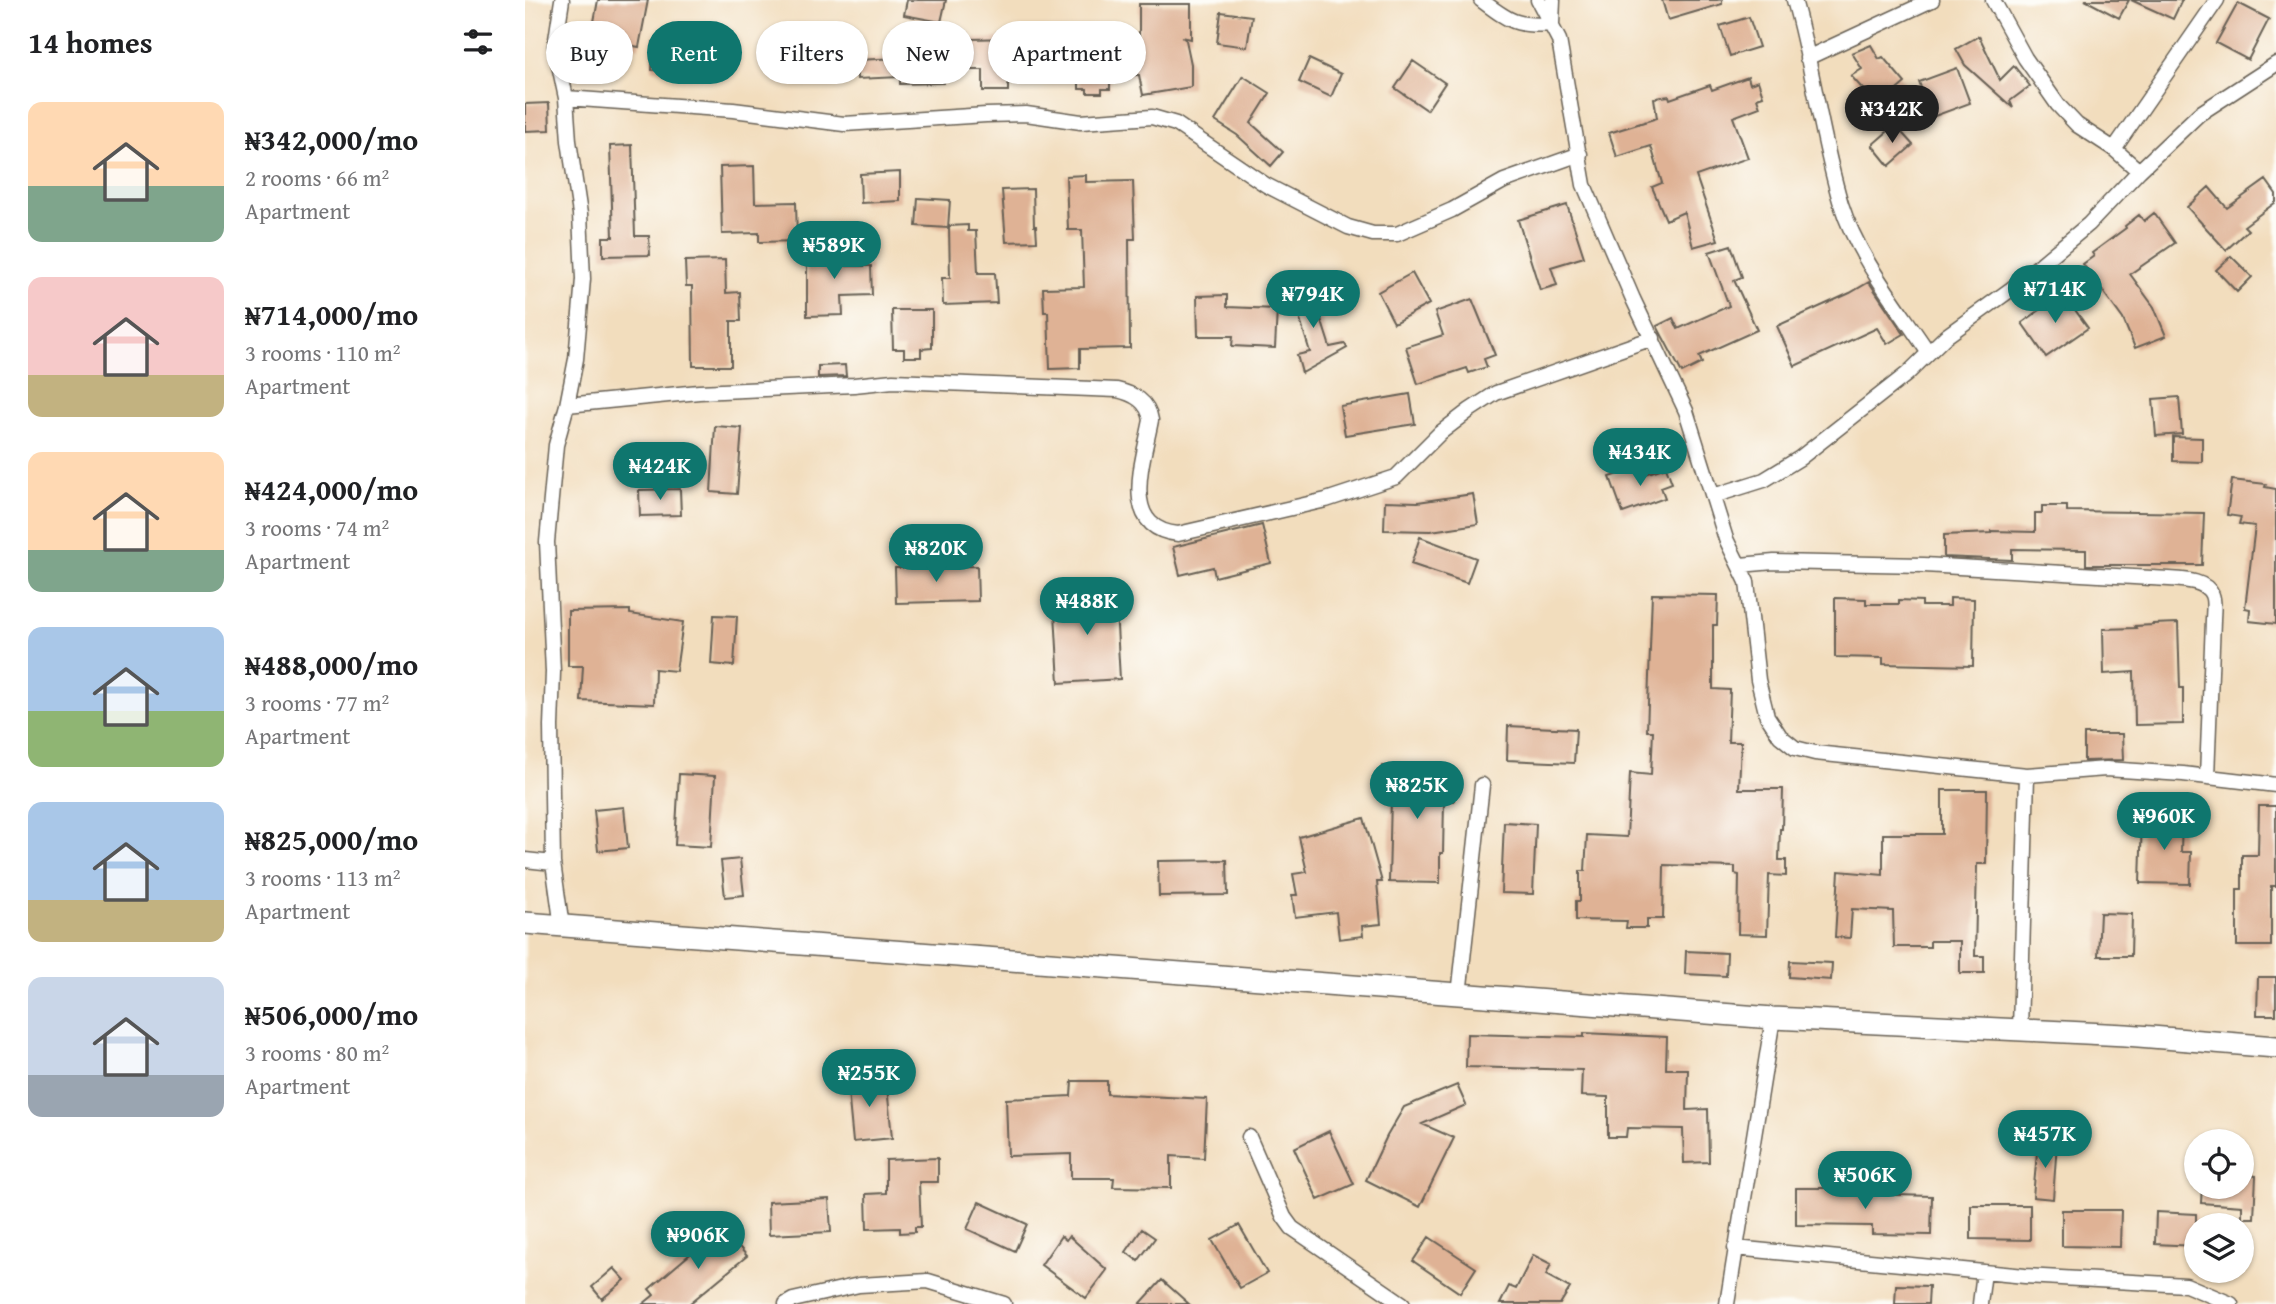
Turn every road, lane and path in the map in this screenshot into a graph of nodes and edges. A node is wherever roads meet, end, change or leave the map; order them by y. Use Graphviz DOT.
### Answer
graph roads {
  1 [pos="562,0"];
  2 [pos="1481,0"];
  3 [pos="1538,0"];
  4 [pos="1553,0"];
  5 [pos="1794,0"];
  6 [pos="1932,0"];
  7 [pos="1993,0"];
  8 [pos="2217,0"];
  9 [pos="1552,24"];
  10 [pos="1807,58"];
  11 [pos="2276,64"];
  12 [pos="566,98"];
  13 [pos="2114,149"];
  14 [pos="1580,154"];
  15 [pos="2139,171"];
  16 [pos="1653,338"];
  17 [pos="1928,352"];
  18 [pos="567,405"];
  19 [pos="1713,496"];
  20 [pos="1739,565"];
  21 [pos="2027,775"];
  22 [pos="2207,777"];
  23 [pos="1482,785"];
  24 [pos="2276,785"];
  25 [pos="525,860"];
  26 [pos="553,863"];
  27 [pos="525,923"];
  28 [pos="562,927"];
  29 [pos="1459,995"];
  30 [pos="1773,1018"];
  31 [pos="2020,1030"];
  32 [pos="2276,1048"];
  33 [pos="1249,1136"];
  34 [pos="1735,1248"];
  35 [pos="1984,1272"];
  36 [pos="786,1304"];
  37 [pos="1004,1304"];
  38 [pos="1403,1304"];
  39 [pos="1727,1304"];
  40 [pos="1980,1304"];
  41 [pos="2231,1304"];
  1 -- 12 [label="street"];
  2 -- 9 [label="street"];
  3 -- 9 [label="street"];
  4 -- 9 [label="street"];
  5 -- 10 [label="street"];
  6 -- 10 [label="street"];
  7 -- 13 [label="street"];
  8 -- 13 [label="street"];
  9 -- 14 [label="street"];
  10 -- 17 [label="street"];
  11 -- 15 [label="street"];
  12 -- 14 [label="street"];
  12 -- 18 [label="street"];
  13 -- 15 [label="street"];
  14 -- 16 [label="street"];
  15 -- 17 [label="street"];
  16 -- 18 [label="street"];
  16 -- 19 [label="street"];
  17 -- 19 [label="street"];
  18 -- 26 [label="street"];
  19 -- 20 [label="street"];
  20 -- 21 [label="street"];
  20 -- 22 [label="street"];
  21 -- 22 [label="street"];
  21 -- 31 [label="street"];
  22 -- 24 [label="street"];
  23 -- 29 [label="street"];
  25 -- 26 [label="street"];
  26 -- 28 [label="street"];
  27 -- 28 [label="main road"];
  28 -- 29 [label="main road"];
  29 -- 30 [label="main road"];
  30 -- 31 [label="main road"];
  30 -- 34 [label="street"];
  31 -- 32 [label="main road"];
  33 -- 38 [label="street"];
  34 -- 35 [label="street"];
  34 -- 39 [label="street"];
  35 -- 40 [label="street"];
  35 -- 41 [label="street"];
  36 -- 37 [label="street"];
}
